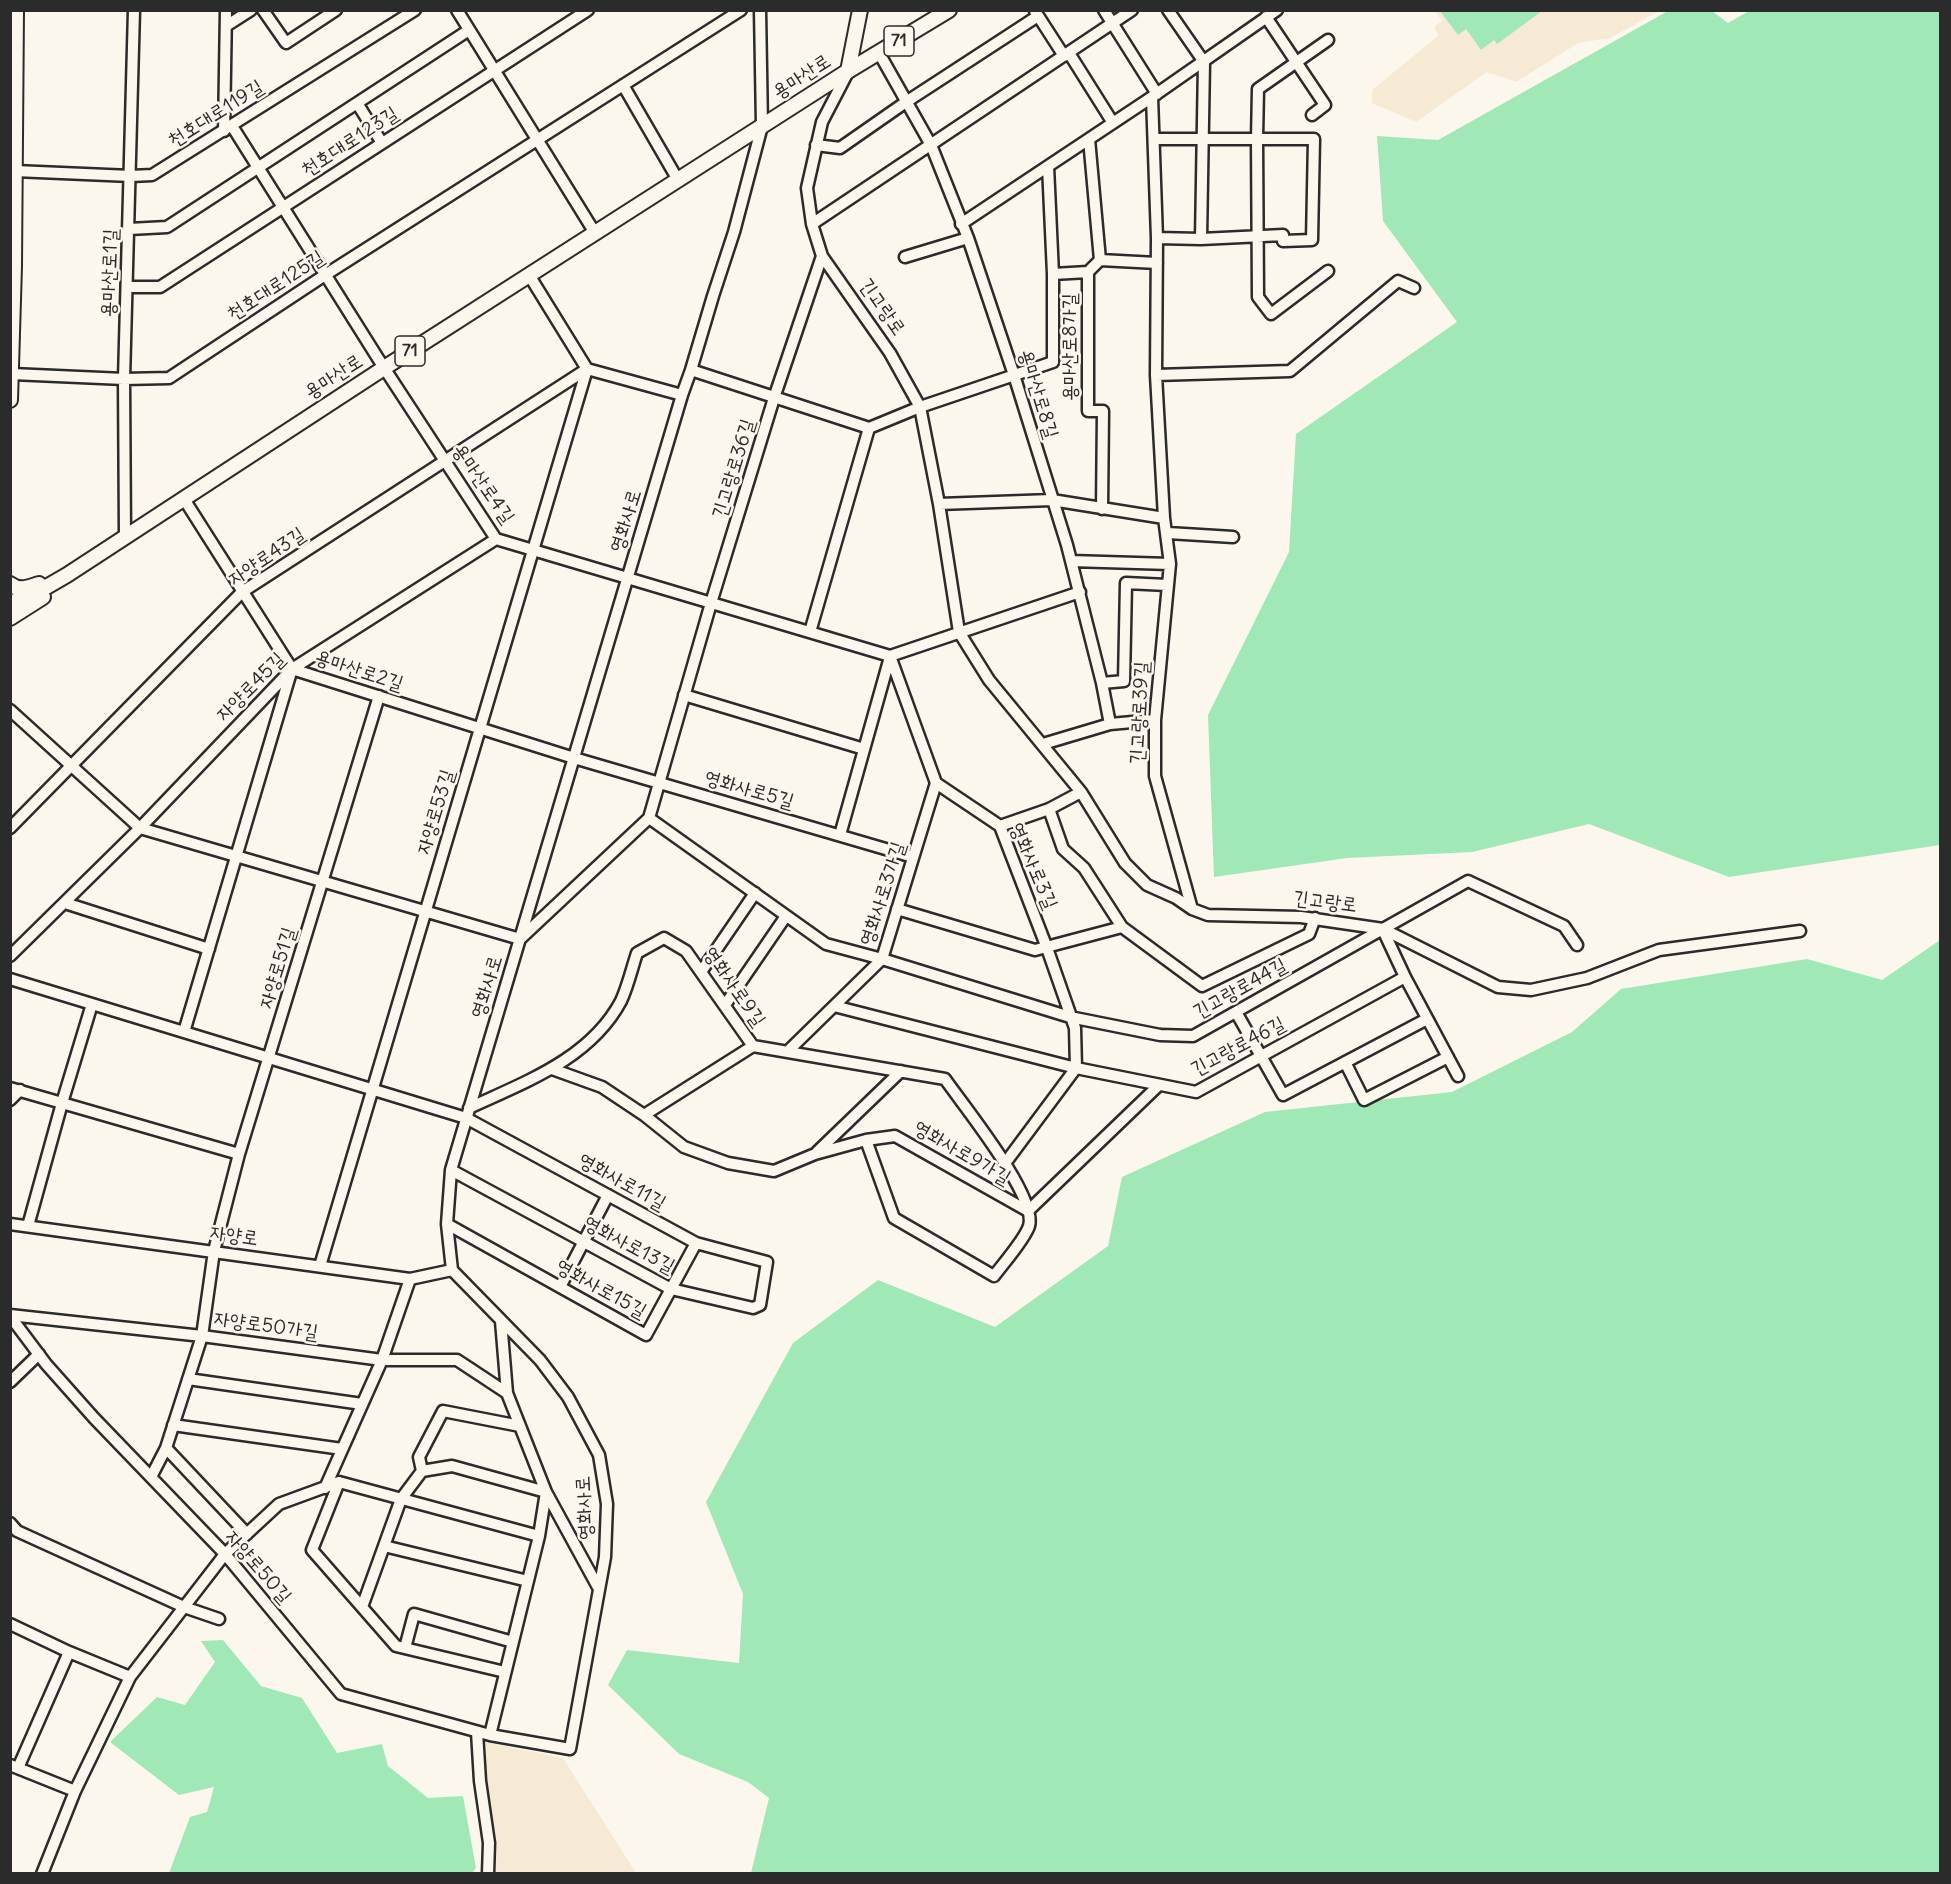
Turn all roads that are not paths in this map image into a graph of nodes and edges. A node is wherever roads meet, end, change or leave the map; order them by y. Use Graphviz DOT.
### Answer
graph roads {
  1 [pos="16,10"];
  2 [pos="134,10"];
  3 [pos="226,10"];
  4 [pos="251,10"];
  5 [pos="263,10"];
  6 [pos="336,10"];
  7 [pos="415,10"];
  8 [pos="457,10"];
  9 [pos="588,10"];
  10 [pos="741,10"];
  11 [pos="760,10"];
  12 [pos="860,10"];
  13 [pos="949,10"];
  14 [pos="1104,10"];
  15 [pos="1132,10"];
  16 [pos="1168,10"];
  17 [pos="1277,10"];
  18 [pos="1037,13"];
  19 [pos="1266,17"];
  20 [pos="1112,24"];
  21 [pos="226,26"];
  22 [pos="469,30"];
  23 [pos="1328,40"];
  24 [pos="879,53"];
  25 [pos="1066,54"];
  26 [pos="1204,62"];
  27 [pos="1297,62"];
  28 [pos="494,71"];
  29 [pos="848,71"];
  30 [pos="623,85"];
  31 [pos="1155,95"];
  32 [pos="906,102"];
  33 [pos="357,103"];
  34 [pos="1312,115"];
  35 [pos="1113,123"];
  36 [pos="762,126"];
  37 [pos="228,128"];
  38 [pos="1089,139"];
  39 [pos="1155,139"];
  40 [pos="1257,139"];
  41 [pos="537,140"];
  42 [pos="1202,140"];
  43 [pos="382,143"];
  44 [pos="816,145"];
  45 [pos="931,145"];
  46 [pos="1048,166"];
  47 [pos="258,167"];
  48 [pos="15,171"];
  49 [pos="130,176"];
  50 [pos="678,180"];
  51 [pos="283,207"];
  52 [pos="812,224"];
  53 [pos="962,224"];
  54 [pos="129,229"];
  55 [pos="595,233"];
  56 [pos="1258,236"];
  57 [pos="968,238"];
  58 [pos="1157,238"];
  59 [pos="1201,239"];
  60 [pos="822,256"];
  61 [pos="905,257"];
  62 [pos="1100,260"];
  63 [pos="1156,263"];
  64 [pos="1328,271"];
  65 [pos="1088,272"];
  66 [pos="1053,273"];
  67 [pos="325,275"];
  68 [pos="529,275"];
  69 [pos="128,287"];
  70 [pos="1414,288"];
  71 [pos="384,368"];
  72 [pos="587,369"];
  73 [pos="691,370"];
  74 [pos="12,374"];
  75 [pos="1014,375"];
  76 [pos="1156,375"];
  77 [pos="124,379"];
  78 [pos="682,395"];
  79 [pos="774,398"];
  80 [pos="10,400"];
  81 [pos="920,407"];
  82 [pos="870,428"];
  83 [pos="445,461"];
  84 [pos="184,499"];
  85 [pos="1052,500"];
  86 [pos="939,504"];
  87 [pos="1102,509"];
  88 [pos="1164,518"];
  89 [pos="1168,533"];
  90 [pos="125,537"];
  91 [pos="1233,537"];
  92 [pos="496,539"];
  93 [pos="533,550"];
  94 [pos="1071,561"];
  95 [pos="1170,564"];
  96 [pos="627,579"];
  97 [pos="59,580"];
  98 [pos="10,584"];
  99 [pos="1167,585"];
  100 [pos="242,592"];
  101 [pos="1080,592"];
  102 [pos="10,603"];
  103 [pos="711,603"];
  104 [pos="10,618"];
  105 [pos="810,632"];
  106 [pos="959,632"];
  107 [pos="890,656"];
  108 [pos="292,669"];
  109 [pos="1102,683"];
  110 [pos="684,695"];
  111 [pos="379,696"];
  112 [pos="10,710"];
  113 [pos="1155,720"];
  114 [pos="1110,724"];
  115 [pos="480,728"];
  116 [pos="1042,744"];
  117 [pos="864,749"];
  118 [pos="574,758"];
  119 [pos="71,766"];
  120 [pos="659,783"];
  121 [pos="936,783"];
  122 [pos="1081,792"];
  123 [pos="1049,809"];
  124 [pos="649,818"];
  125 [pos="1000,826"];
  126 [pos="10,828"];
  127 [pos="140,828"];
  128 [pos="840,835"];
  129 [pos="237,856"];
  130 [pos="914,856"];
  131 [pos="324,881"];
  132 [pos="755,894"];
  133 [pos="65,903"];
  134 [pos="897,909"];
  135 [pos="1192,909"];
  136 [pos="426,910"];
  137 [pos="786,916"];
  138 [pos="1315,918"];
  139 [pos="1122,927"];
  140 [pos="1383,929"];
  141 [pos="1800,931"];
  142 [pos="520,939"];
  143 [pos="1577,945"];
  144 [pos="1047,948"];
  145 [pos="209,949"];
  146 [pos="10,956"];
  147 [pos="882,959"];
  148 [pos="701,972"];
  149 [pos="1405,977"];
  150 [pos="10,979"];
  151 [pos="93,1004"];
  152 [pos="724,1005"];
  153 [pos="834,1006"];
  154 [pos="1236,1012"];
  155 [pos="1070,1017"];
  156 [pos="1427,1019"];
  157 [pos="184,1032"];
  158 [pos="753,1046"];
  159 [pos="787,1052"];
  160 [pos="1261,1056"];
  161 [pos="1448,1057"];
  162 [pos="268,1058"];
  163 [pos="1345,1062"];
  164 [pos="1076,1068"];
  165 [pos="552,1069"];
  166 [pos="901,1071"];
  167 [pos="1458,1076"];
  168 [pos="1159,1084"];
  169 [pos="15,1089"];
  170 [pos="372,1090"];
  171 [pos="10,1100"];
  172 [pos="62,1102"];
  173 [pos="468,1113"];
  174 [pos="644,1115"];
  175 [pos="866,1140"];
  176 [pos="238,1154"];
  177 [pos="815,1154"];
  178 [pos="1006,1162"];
  179 [pos="451,1170"];
  180 [pos="608,1195"];
  181 [pos="1028,1211"];
  182 [pos="10,1224"];
  183 [pos="447,1224"];
  184 [pos="28,1226"];
  185 [pos="584,1241"];
  186 [pos="696,1243"];
  187 [pos="214,1251"];
  188 [pos="767,1262"];
  189 [pos="320,1266"];
  190 [pos="452,1270"];
  191 [pos="410,1279"];
  192 [pos="560,1287"];
  193 [pos="671,1289"];
  194 [pos="10,1316"];
  195 [pos="501,1321"];
  196 [pos="202,1336"];
  197 [pos="39,1354"];
  198 [pos="382,1360"];
  199 [pos="188,1379"];
  200 [pos="10,1382"];
  201 [pos="507,1393"];
  202 [pos="362,1404"];
  203 [pos="173,1425"];
  204 [pos="520,1426"];
  205 [pos="166,1448"];
  206 [pos="342,1449"];
  207 [pos="422,1471"];
  208 [pos="150,1477"];
  209 [pos="339,1482"];
  210 [pos="325,1488"];
  211 [pos="546,1491"];
  212 [pos="401,1499"];
  213 [pos="13,1531"];
  214 [pos="247,1534"];
  215 [pos="539,1536"];
  216 [pos="384,1546"];
  217 [pos="225,1554"];
  218 [pos="528,1581"];
  219 [pos="599,1589"];
  220 [pos="184,1607"];
  221 [pos="362,1607"];
  222 [pos="219,1619"];
  223 [pos="10,1624"];
  224 [pos="513,1642"];
  225 [pos="405,1648"];
  226 [pos="69,1652"];
  227 [pos="505,1672"];
  228 [pos="130,1677"];
  229 [pos="477,1732"];
  230 [pos="490,1735"];
  231 [pos="14,1766"];
  232 [pos="75,1791"];
  233 [pos="42,1874"];
  234 [pos="488,1874"];
  1 -- 48 [label="main road"];
  2 -- 49 [label="street, 용마산로1길"];
  3 -- 21 [label="street"];
  4 -- 21 [label="street"];
  5 -- 6 [label="street"];
  7 -- 37 [label="street, 천호대로119길"];
  8 -- 22 [label="street"];
  9 -- 28 [label="street, 천호대로123길"];
  10 -- 30 [label="street, 천호대로125길"];
  11 -- 36 [label="street, 영화사로"];
  12 -- 29 [label="main road, 긴고랑로"];
  13 -- 24 [label="main road, 용마산로 / 71"];
  14 -- 20 [label="street"];
  15 -- 20 [label="street"];
  16 -- 26 [label="street"];
  17 -- 19 [label="street"];
  18 -- 25 [label="street"];
  18 -- 32 [label="street"];
  19 -- 26 [label="street"];
  19 -- 27 [label="street"];
  20 -- 25 [label="street"];
  20 -- 31 [label="street"];
  21 -- 37 [label="street"];
  22 -- 28 [label="street"];
  22 -- 33 [label="street"];
  23 -- 27 [label="street"];
  24 -- 29 [label="main road, 용마산로 / 71"];
  24 -- 32 [label="street, 용마산로8길"];
  25 -- 35 [label="street"];
  25 -- 45 [label="street"];
  26 -- 31 [label="street"];
  26 -- 42 [label="street"];
  27 -- 34 [label="street"];
  27 -- 40 [label="street"];
  28 -- 41 [label="street"];
  28 -- 43 [label="street, 천호대로123길"];
  29 -- 36 [label="main road, 용마산로 / 71"];
  29 -- 44 [label="street, 긴고랑로"];
  30 -- 41 [label="street, 천호대로125길"];
  30 -- 50 [label="street"];
  31 -- 35 [label="street"];
  31 -- 39 [label="street, 긴고랑로39길"];
  32 -- 44 [label="street"];
  32 -- 45 [label="street, 용마산로8길"];
  33 -- 43 [label="street"];
  33 -- 47 [label="street"];
  35 -- 38 [label="street"];
  36 -- 50 [label="main road, 용마산로 / 71"];
  36 -- 73 [label="street, 영화사로"];
  37 -- 47 [label="street, 용마산로4길"];
  37 -- 49 [label="street, 천호대로119길"];
  38 -- 46 [label="street"];
  38 -- 62 [label="street"];
  39 -- 42 [label="street"];
  39 -- 58 [label="street, 긴고랑로39길"];
  40 -- 42 [label="street"];
  40 -- 56 [label="street"];
  40 -- 56 [label="street"];
  41 -- 55 [label="street"];
  41 -- 67 [label="street, 천호대로125길"];
  42 -- 59 [label="street"];
  43 -- 51 [label="street, 천호대로123길"];
  44 -- 52 [label="street, 긴고랑로"];
  45 -- 52 [label="street"];
  45 -- 53 [label="street, 용마산로8길"];
  46 -- 53 [label="street"];
  46 -- 66 [label="street"];
  47 -- 51 [label="street, 용마산로4길"];
  47 -- 54 [label="street"];
  48 -- 49 [label="street, 천호대로119길"];
  48 -- 74 [label="main road"];
  49 -- 54 [label="street, 용마산로1길"];
  50 -- 55 [label="main road, 용마산로 / 71"];
  51 -- 67 [label="street, 용마산로4길"];
  51 -- 69 [label="street, 천호대로123길"];
  52 -- 60 [label="street, 긴고랑로"];
  53 -- 57 [label="street, 용마산로8길"];
  54 -- 69 [label="street, 용마산로1길"];
  55 -- 68 [label="main road, 용마산로 / 71"];
  56 -- 59 [label="street"];
  56 -- 64 [label="street"];
  57 -- 61 [label="street"];
  57 -- 75 [label="street, 용마산로8길"];
  58 -- 59 [label="street"];
  58 -- 63 [label="street, 긴고랑로39길"];
  60 -- 79 [label="street, 긴고랑로36길"];
  60 -- 81 [label="street, 긴고랑로"];
  62 -- 63 [label="street"];
  62 -- 65 [label="street, 용마산로8가길"];
  63 -- 76 [label="street, 긴고랑로39길"];
  65 -- 66 [label="street"];
  65 -- 87 [label="street, 용마산로8가길"];
  66 -- 75 [label="street"];
  67 -- 71 [label="street, 용마산로4길"];
  67 -- 77 [label="street, 천호대로125길"];
  68 -- 71 [label="main road, 용마산로 / 71"];
  68 -- 72 [label="street"];
  69 -- 77 [label="street, 용마산로1길"];
  70 -- 76 [label="street"];
  71 -- 83 [label="street, 용마산로4길"];
  71 -- 84 [label="main road, 용마산로 / 71"];
  72 -- 78 [label="street"];
  72 -- 83 [label="street, 자양로43길"];
  72 -- 93 [label="street, 자양로53길"];
  73 -- 78 [label="street, 영화사로"];
  73 -- 79 [label="street"];
  74 -- 77 [label="street, 천호대로125길"];
  74 -- 80 [label="main road"];
  75 -- 81 [label="street"];
  75 -- 85 [label="street, 용마산로8길"];
  76 -- 88 [label="street, 긴고랑로39길"];
  77 -- 90 [label="street, 용마산로1길"];
  78 -- 96 [label="street, 영화사로"];
  79 -- 82 [label="street"];
  79 -- 103 [label="street, 긴고랑로36길"];
  81 -- 82 [label="street"];
  81 -- 86 [label="street, 긴고랑로"];
  82 -- 105 [label="street"];
  83 -- 92 [label="street, 용마산로4길"];
  83 -- 100 [label="street, 자양로43길"];
  84 -- 90 [label="main road, 용마산로 / 71"];
  84 -- 100 [label="street, 용마산로2길"];
  85 -- 86 [label="street"];
  85 -- 87 [label="street"];
  85 -- 94 [label="street, 용마산로8길"];
  86 -- 106 [label="street, 긴고랑로"];
  87 -- 88 [label="street"];
  88 -- 89 [label="street, 긴고랑로39길"];
  89 -- 91 [label="street"];
  89 -- 95 [label="street, 긴고랑로39길"];
  90 -- 97 [label="main road, 용마산로 / 71"];
  92 -- 93 [label="street, 용마산로4길"];
  92 -- 108 [label="street, 자양로45길"];
  93 -- 96 [label="street, 용마산로4길"];
  93 -- 115 [label="street, 자양로53길"];
  94 -- 95 [label="street"];
  94 -- 101 [label="street, 용마산로8길"];
  95 -- 99 [label="street, 긴고랑로39길"];
  96 -- 103 [label="street"];
  96 -- 118 [label="street, 영화사로"];
  97 -- 98 [label="main road"];
  97 -- 102 [label="main road, 용마산로 / 71"];
  97 -- 104 [label="main road"];
  99 -- 109 [label="street"];
  99 -- 113 [label="street, 긴고랑로39길"];
  100 -- 108 [label="street, 용마산로2길"];
  100 -- 119 [label="street, 자양로43길"];
  101 -- 106 [label="street"];
  101 -- 109 [label="street, 용마산로8길"];
  103 -- 105 [label="street"];
  103 -- 110 [label="street, 긴고랑로36길"];
  105 -- 107 [label="street"];
  106 -- 107 [label="street"];
  106 -- 116 [label="street, 긴고랑로"];
  107 -- 117 [label="street"];
  107 -- 121 [label="street"];
  108 -- 111 [label="street, 용마산로2길"];
  108 -- 127 [label="street, 자양로45길"];
  108 -- 129 [label="street"];
  109 -- 114 [label="street, 용마산로8길"];
  110 -- 117 [label="street"];
  110 -- 120 [label="street, 긴고랑로36길"];
  111 -- 115 [label="street, 용마산로2길"];
  111 -- 131 [label="street, 자양로51길"];
  112 -- 119 [label="street"];
  113 -- 114 [label="street"];
  113 -- 135 [label="street, 긴고랑로39길"];
  114 -- 116 [label="street"];
  115 -- 118 [label="street, 용마산로2길"];
  115 -- 136 [label="street, 자양로53길"];
  116 -- 122 [label="street, 긴고랑로"];
  117 -- 128 [label="street"];
  118 -- 120 [label="street, 영화사로5길"];
  118 -- 142 [label="street, 영화사로"];
  119 -- 126 [label="street, 자양로43길"];
  119 -- 127 [label="street"];
  120 -- 124 [label="street, 긴고랑로36길"];
  120 -- 128 [label="street, 영화사로5길"];
  121 -- 125 [label="street, 영화사로3길"];
  121 -- 130 [label="street, 영화사로3가길"];
  122 -- 123 [label="street"];
  122 -- 135 [label="street, 긴고랑로"];
  123 -- 125 [label="street"];
  123 -- 139 [label="street"];
  124 -- 132 [label="street, 긴고랑로44길"];
  124 -- 142 [label="street"];
  125 -- 144 [label="street, 영화사로3길"];
  127 -- 129 [label="street"];
  127 -- 133 [label="street, 자양로45길"];
  128 -- 130 [label="street, 영화사로5길"];
  129 -- 131 [label="street"];
  129 -- 145 [label="street"];
  130 -- 134 [label="street, 영화사로3가길"];
  131 -- 136 [label="street"];
  131 -- 162 [label="street, 자양로51길"];
  132 -- 137 [label="street, 긴고랑로44길"];
  132 -- 148 [label="street"];
  133 -- 145 [label="street"];
  133 -- 146 [label="street, 자양로45길"];
  134 -- 144 [label="street"];
  134 -- 147 [label="street, 영화사로3가길"];
  135 -- 138 [label="street, 긴고랑로"];
  136 -- 142 [label="street"];
  136 -- 170 [label="street, 자양로53길"];
  137 -- 147 [label="street, 긴고랑로44길"];
  137 -- 152 [label="street"];
  138 -- 139 [label="street"];
  138 -- 140 [label="street, 긴고랑로"];
  139 -- 144 [label="street"];
  140 -- 141 [label="street, 긴고랑로"];
  140 -- 143 [label="street, 긴고랑로44길"];
  140 -- 149 [label="street"];
  140 -- 154 [label="street, 긴고랑로44길"];
  142 -- 173 [label="street, 영화사로"];
  144 -- 155 [label="street, 영화사로3길"];
  145 -- 157 [label="street"];
  147 -- 153 [label="street, 영화사로3가길"];
  147 -- 155 [label="street, 긴고랑로44길"];
  148 -- 152 [label="street, 영화사로9길"];
  148 -- 165 [label="street, 영화사로9길"];
  149 -- 156 [label="street"];
  149 -- 160 [label="street, 긴고랑로46길"];
  150 -- 151 [label="street, 영화사로11길"];
  151 -- 157 [label="street, 영화사로11길"];
  151 -- 172 [label="street"];
  152 -- 158 [label="street, 영화사로9길"];
  153 -- 159 [label="street, 영화사로3가길"];
  153 -- 164 [label="street, 긴고랑로46길"];
  154 -- 155 [label="street, 긴고랑로44길"];
  154 -- 160 [label="street"];
  155 -- 164 [label="street, 영화사로3길"];
  156 -- 161 [label="street"];
  156 -- 163 [label="street"];
  157 -- 162 [label="street, 영화사로11길"];
  158 -- 159 [label="street, 영화사로9길"];
  158 -- 174 [label="street"];
  159 -- 166 [label="street, 영화사로9길"];
  160 -- 163 [label="street"];
  160 -- 168 [label="street, 긴고랑로46길"];
  161 -- 163 [label="street"];
  161 -- 167 [label="street"];
  162 -- 170 [label="street, 영화사로11길"];
  162 -- 176 [label="street, 자양로51길"];
  164 -- 168 [label="street, 긴고랑로46길"];
  164 -- 178 [label="street"];
  165 -- 173 [label="street, 영화사로9길"];
  165 -- 174 [label="street, 영화사로9가길"];
  166 -- 177 [label="street"];
  166 -- 178 [label="street, 영화사로9길"];
  168 -- 181 [label="street"];
  169 -- 171 [label="street"];
  169 -- 172 [label="street"];
  170 -- 173 [label="street, 영화사로11길"];
  170 -- 189 [label="street, 자양로53길"];
  172 -- 176 [label="street"];
  172 -- 184 [label="street"];
  173 -- 179 [label="street, 영화사로"];
  173 -- 180 [label="street, 영화사로11길"];
  174 -- 177 [label="street, 영화사로9가길"];
  175 -- 177 [label="street, 영화사로9가길"];
  175 -- 181 [label="street, 영화사로9가길"];
  175 -- 181 [label="street"];
  176 -- 187 [label="street, 자양로51길"];
  178 -- 181 [label="street, 영화사로9길"];
  179 -- 183 [label="street, 영화사로"];
  179 -- 185 [label="street, 영화사로13길"];
  180 -- 185 [label="street"];
  180 -- 186 [label="street, 영화사로11길"];
  182 -- 184 [label="street, 자양로"];
  183 -- 190 [label="street, 영화사로"];
  183 -- 192 [label="street, 영화사로15길"];
  184 -- 187 [label="street, 자양로"];
  185 -- 192 [label="street"];
  185 -- 193 [label="street, 영화사로13길"];
  186 -- 188 [label="street, 영화사로11길"];
  186 -- 193 [label="street, 영화사로15길"];
  187 -- 189 [label="street, 자양로"];
  187 -- 196 [label="street, 자양로51길"];
  188 -- 193 [label="street, 영화사로13길"];
  189 -- 191 [label="street, 자양로"];
  190 -- 191 [label="street, 자양로"];
  190 -- 195 [label="street, 영화사로"];
  191 -- 198 [label="street"];
  192 -- 193 [label="street, 영화사로15길"];
  194 -- 196 [label="street, 자양로50가길"];
  194 -- 197 [label="street, 자양로50길"];
  195 -- 201 [label="street"];
  195 -- 219 [label="street, 영화사로"];
  196 -- 198 [label="street, 자양로50가길"];
  196 -- 199 [label="street, 자양로51길"];
  197 -- 200 [label="street"];
  197 -- 208 [label="street, 자양로50길"];
  198 -- 201 [label="street, 자양로50가길"];
  198 -- 202 [label="street"];
  199 -- 202 [label="street"];
  199 -- 203 [label="street, 자양로51길"];
  201 -- 204 [label="street"];
  202 -- 206 [label="street"];
  203 -- 205 [label="street, 자양로51길"];
  203 -- 206 [label="street"];
  204 -- 207 [label="street"];
  204 -- 211 [label="street"];
  205 -- 208 [label="street, 자양로51길"];
  205 -- 214 [label="street"];
  206 -- 210 [label="street"];
  207 -- 211 [label="street"];
  207 -- 212 [label="street"];
  208 -- 217 [label="street, 자양로50길"];
  209 -- 210 [label="street"];
  209 -- 212 [label="street"];
  209 -- 221 [label="street"];
  210 -- 214 [label="street"];
  211 -- 215 [label="street"];
  211 -- 219 [label="street"];
  212 -- 215 [label="street"];
  212 -- 216 [label="street"];
  213 -- 220 [label="street"];
  214 -- 217 [label="street"];
  215 -- 218 [label="street"];
  216 -- 218 [label="street"];
  216 -- 221 [label="street"];
  217 -- 220 [label="street"];
  217 -- 229 [label="street, 자양로50길"];
  218 -- 224 [label="street"];
  219 -- 230 [label="street, 영화사로"];
  220 -- 222 [label="street"];
  220 -- 228 [label="street"];
  221 -- 225 [label="street"];
  223 -- 226 [label="street"];
  224 -- 225 [label="street"];
  224 -- 227 [label="street"];
  225 -- 227 [label="street"];
  226 -- 228 [label="street"];
  226 -- 231 [label="street"];
  227 -- 230 [label="street"];
  228 -- 232 [label="street"];
  229 -- 230 [label="street, 자양로50길"];
  229 -- 234 [label="street"];
  231 -- 232 [label="street"];
  232 -- 233 [label="street"];
}
